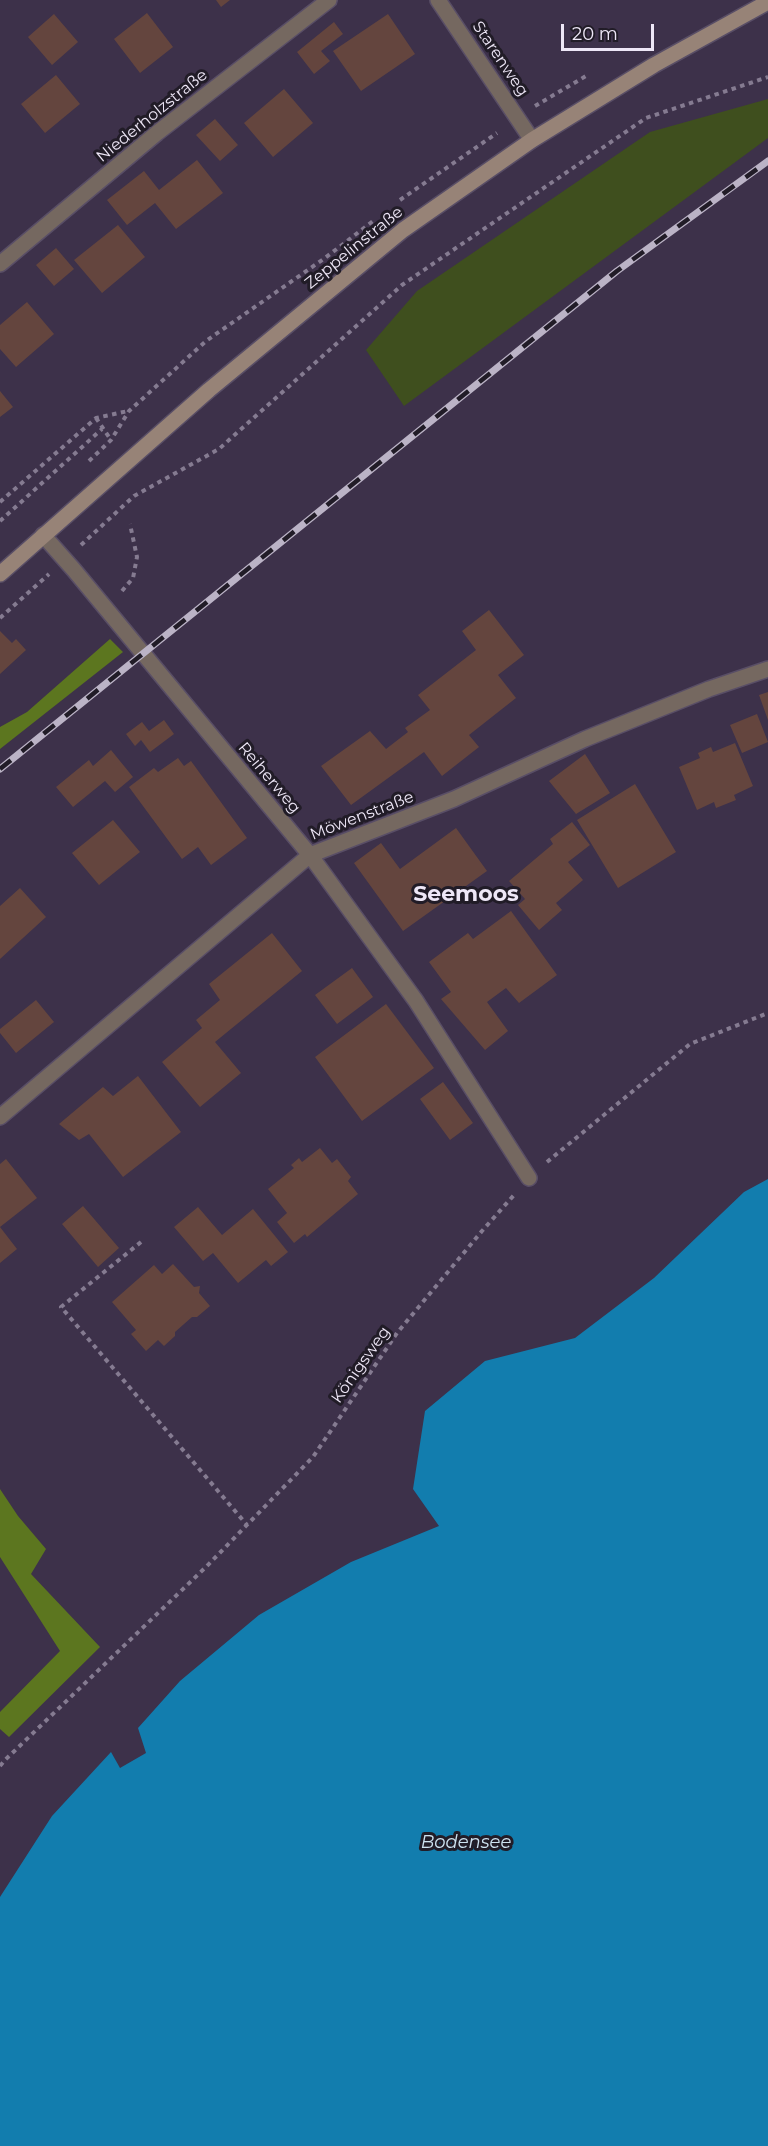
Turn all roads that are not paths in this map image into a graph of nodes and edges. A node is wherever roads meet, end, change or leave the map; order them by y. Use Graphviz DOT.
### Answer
graph roads {
  1 [pos="329,0"];
  2 [pos="438,0"];
  3 [pos="768,2"];
  4 [pos="532,140"];
  5 [pos="0,264"];
  6 [pos="43,535"];
  7 [pos="0,574"];
  8 [pos="768,669"];
  9 [pos="310,855"];
  10 [pos="0,1117"];
  11 [pos="529,1178"];
  1 -- 5 [label="street, Niederholzstraße"];
  2 -- 4 [label="street, Starenweg"];
  3 -- 4 [label="main road, Zeppelinstraße"];
  4 -- 6 [label="main road, Zeppelinstraße"];
  6 -- 7 [label="main road, Zeppelinstraße"];
  6 -- 9 [label="street, Reiherweg"];
  8 -- 9 [label="street, Möwenstraße"];
  9 -- 10 [label="street, Möwenstraße"];
  9 -- 11 [label="street, Reiherweg"];
}
